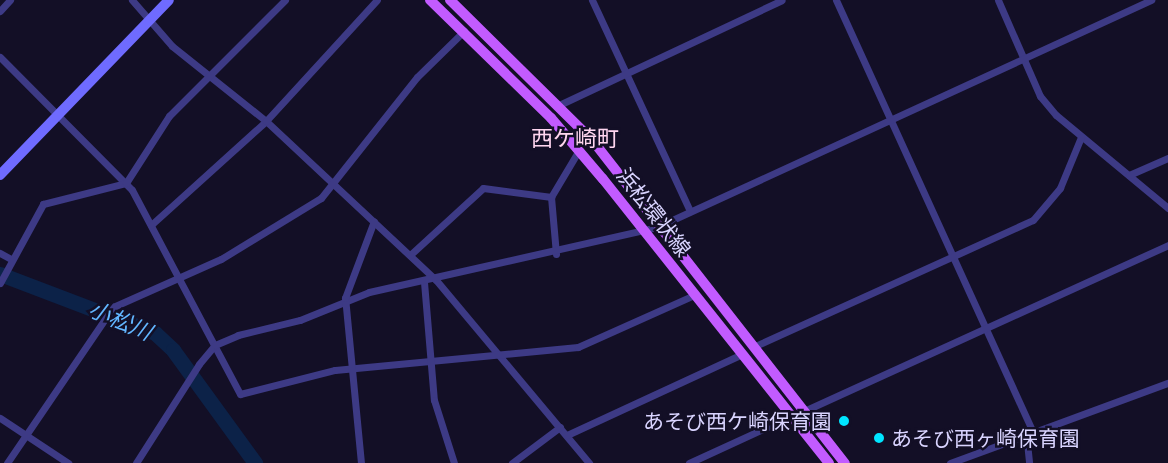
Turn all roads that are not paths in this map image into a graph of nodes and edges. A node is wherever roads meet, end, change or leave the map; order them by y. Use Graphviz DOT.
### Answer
graph roads {
  1 [pos="10,0"];
  2 [pos="132,0"];
  3 [pos="169,0"];
  4 [pos="285,0"];
  5 [pos="376,0"];
  6 [pos="430,0"];
  7 [pos="450,0"];
  8 [pos="592,0"];
  9 [pos="782,0"];
  10 [pos="836,0"];
  11 [pos="998,0"];
  12 [pos="1151,0"];
  13 [pos="0,11"];
  14 [pos="147,20"];
  15 [pos="464,31"];
  16 [pos="1023,56"];
  17 [pos="0,57"];
  18 [pos="626,71"];
  19 [pos="211,77"];
  20 [pos="559,105"];
  21 [pos="58,112"];
  22 [pos="889,118"];
  23 [pos="266,121"];
  24 [pos="1081,137"];
  25 [pos="579,150"];
  26 [pos="1168,158"];
  27 [pos="0,175"];
  28 [pos="1130,175"];
  29 [pos="126,183"];
  30 [pos="335,183"];
  31 [pos="551,196"];
  32 [pos="1168,208"];
  33 [pos="690,211"];
  34 [pos="374,221"];
  35 [pos="151,225"];
  36 [pos="657,227"];
  37 [pos="643,232"];
  38 [pos="1168,245"];
  39 [pos="0,253"];
  40 [pos="556,254"];
  41 [pos="410,255"];
  42 [pos="953,256"];
  43 [pos="10,263"];
  44 [pos="179,279"];
  45 [pos="436,280"];
  46 [pos="424,282"];
  47 [pos="0,283"];
  48 [pos="694,295"];
  49 [pos="345,298"];
  50 [pos="985,328"];
  51 [pos="215,345"];
  52 [pos="753,347"];
  53 [pos="742,354"];
  54 [pos="504,356"];
  55 [pos="430,361"];
  56 [pos="356,367"];
  57 [pos="1168,382"];
  58 [pos="804,411"];
  59 [pos="791,416"];
  60 [pos="0,418"];
  61 [pos="560,427"];
  62 [pos="1029,432"];
  63 [pos="567,435"];
  64 [pos="26,436"];
  65 [pos="8,463"];
  66 [pos="68,463"];
  67 [pos="136,463"];
  68 [pos="362,463"];
  69 [pos="454,463"];
  70 [pos="512,463"];
  71 [pos="589,463"];
  72 [pos="688,463"];
  73 [pos="829,463"];
  74 [pos="845,463"];
  75 [pos="950,463"];
  76 [pos="1029,463"];
  1 -- 13 [label="street"];
  2 -- 14 [label="street"];
  3 -- 14 [label="street"];
  4 -- 19 [label="street"];
  5 -- 23 [label="street"];
  6 -- 15 [label="main road, 浜松環状線"];
  7 -- 20 [label="main road, 浜松環状線"];
  8 -- 18 [label="street"];
  9 -- 18 [label="street"];
  10 -- 22 [label="street"];
  11 -- 16 [label="street"];
  12 -- 16 [label="street"];
  14 -- 19 [label="street"];
  14 -- 21 [label="street"];
  15 -- 25 [label="main road, 浜松環状線"];
  15 -- 30 [label="street"];
  16 -- 22 [label="street"];
  16 -- 24 [label="street"];
  17 -- 21 [label="street"];
  18 -- 20 [label="street"];
  18 -- 33 [label="street"];
  19 -- 23 [label="street"];
  19 -- 29 [label="street"];
  20 -- 36 [label="main road, 浜松環状線"];
  21 -- 27 [label="street"];
  21 -- 29 [label="street"];
  22 -- 33 [label="street"];
  22 -- 42 [label="street"];
  23 -- 30 [label="street"];
  23 -- 35 [label="street"];
  24 -- 28 [label="street"];
  24 -- 42 [label="street"];
  25 -- 31 [label="street"];
  25 -- 37 [label="main road, 浜松環状線"];
  26 -- 28 [label="street"];
  28 -- 32 [label="street"];
  29 -- 35 [label="street"];
  29 -- 43 [label="street"];
  30 -- 34 [label="street"];
  30 -- 44 [label="street"];
  31 -- 40 [label="street"];
  31 -- 41 [label="street"];
  33 -- 36 [label="street"];
  34 -- 41 [label="street"];
  34 -- 49 [label="street"];
  35 -- 44 [label="street"];
  36 -- 37 [label="street"];
  36 -- 52 [label="main road, 浜松環状線"];
  37 -- 40 [label="street"];
  37 -- 48 [label="main road, 浜松環状線"];
  38 -- 50 [label="street"];
  39 -- 43 [label="street"];
  40 -- 45 [label="street"];
  41 -- 45 [label="street"];
  42 -- 50 [label="street"];
  42 -- 52 [label="street"];
  43 -- 47 [label="street"];
  44 -- 51 [label="street"];
  44 -- 64 [label="street"];
  45 -- 46 [label="street"];
  45 -- 54 [label="street"];
  46 -- 49 [label="street"];
  46 -- 55 [label="street"];
  48 -- 53 [label="main road, 浜松環状線"];
  48 -- 54 [label="street"];
  49 -- 51 [label="street"];
  49 -- 56 [label="street"];
  50 -- 58 [label="street"];
  50 -- 62 [label="street"];
  51 -- 56 [label="street"];
  51 -- 67 [label="street"];
  52 -- 58 [label="main road, 浜松環状線"];
  53 -- 59 [label="main road, 浜松環状線"];
  53 -- 63 [label="street"];
  54 -- 55 [label="street"];
  54 -- 61 [label="street"];
  55 -- 56 [label="street"];
  55 -- 69 [label="street"];
  56 -- 68 [label="street"];
  57 -- 62 [label="street"];
  58 -- 74 [label="main road, 浜松環状線"];
  59 -- 72 [label="street"];
  59 -- 73 [label="main road, 浜松環状線"];
  60 -- 64 [label="street"];
  61 -- 63 [label="street"];
  61 -- 70 [label="street"];
  62 -- 75 [label="street"];
  62 -- 76 [label="street"];
  63 -- 71 [label="street"];
  64 -- 65 [label="street"];
  64 -- 66 [label="street"];
}
